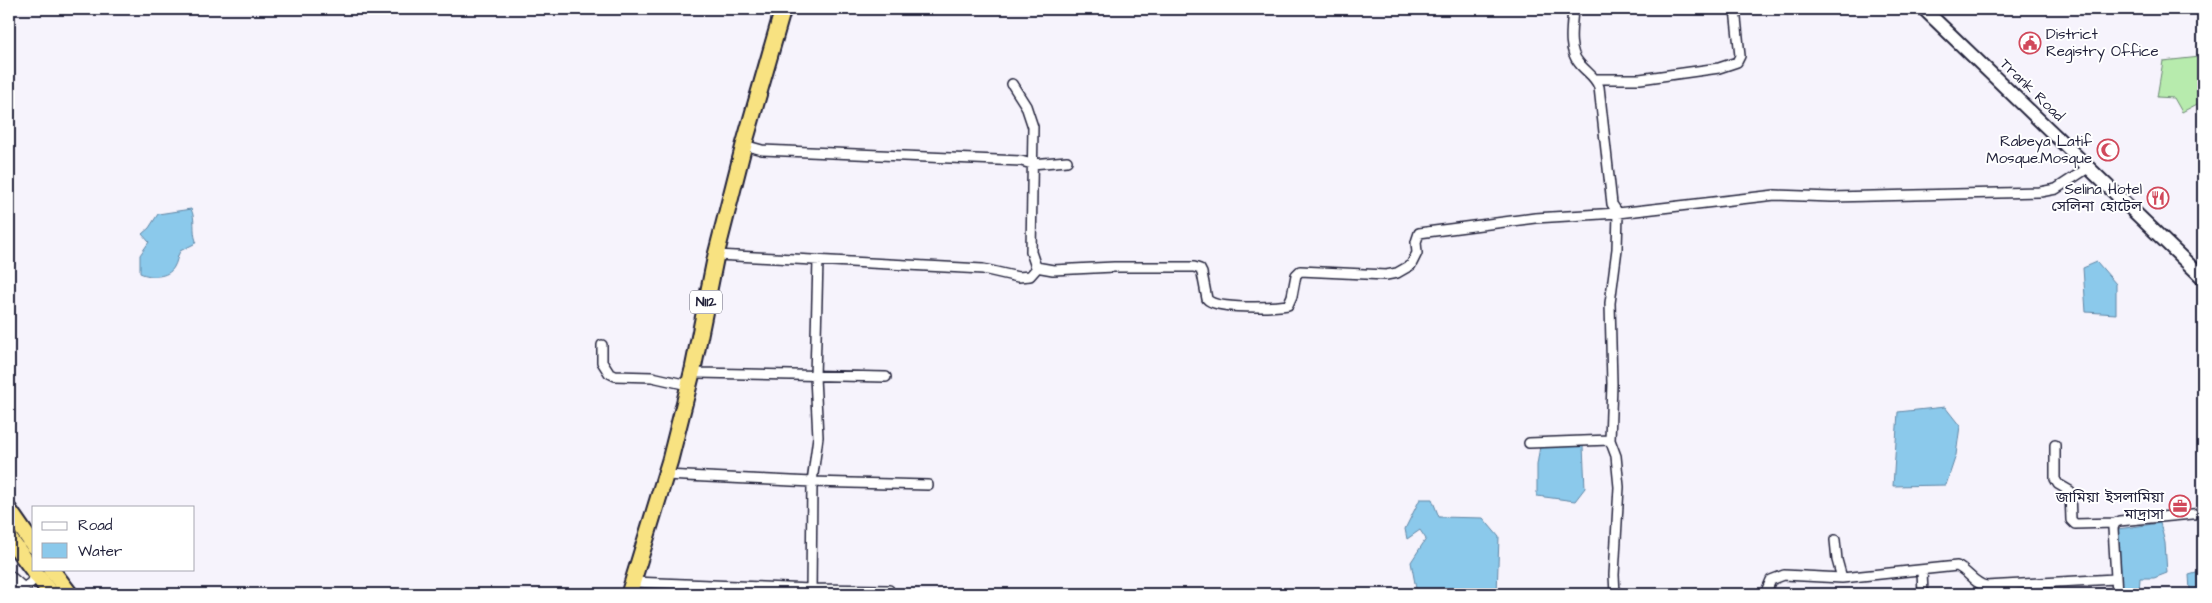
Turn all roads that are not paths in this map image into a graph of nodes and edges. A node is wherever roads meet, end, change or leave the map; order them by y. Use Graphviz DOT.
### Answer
graph roads {
  1 [pos="783,9"];
  2 [pos="1573,9"];
  3 [pos="1735,9"];
  4 [pos="1924,9"];
  5 [pos="1596,79"];
  6 [pos="1012,84"];
  7 [pos="744,145"];
  8 [pos="1067,161"];
  9 [pos="1032,164"];
  10 [pos="2088,168"];
  11 [pos="1618,213"];
  12 [pos="716,255"];
  13 [pos="818,260"];
  14 [pos="1038,268"];
  15 [pos="2203,277"];
  16 [pos="602,345"];
  17 [pos="693,370"];
  18 [pos="815,377"];
  19 [pos="886,377"];
  20 [pos="688,385"];
  21 [pos="1610,440"];
  22 [pos="1529,443"];
  23 [pos="2055,444"];
  24 [pos="666,475"];
  25 [pos="812,482"];
  26 [pos="928,485"];
  27 [pos="9,510"];
  28 [pos="2203,513"];
  29 [pos="2115,523"];
  30 [pos="9,538"];
  31 [pos="1835,540"];
  32 [pos="32,543"];
  33 [pos="32,560"];
  34 [pos="1922,571"];
  35 [pos="44,572"];
  36 [pos="9,575"];
  37 [pos="1842,578"];
  38 [pos="2115,579"];
  39 [pos="24,588"];
  40 [pos="631,588"];
  41 [pos="9,589"];
  42 [pos="889,590"];
  43 [pos="812,592"];
  44 [pos="51,594"];
  45 [pos="70,594"];
  46 [pos="1614,594"];
  47 [pos="1765,594"];
  48 [pos="1923,594"];
  49 [pos="2117,594"];
  1 -- 7 [label="highway, N112"];
  2 -- 5 [label="street"];
  3 -- 5 [label="street"];
  4 -- 10 [label="main road, Trank Road"];
  5 -- 11 [label="street"];
  6 -- 9 [label="street"];
  7 -- 9 [label="street"];
  7 -- 12 [label="highway, N112"];
  8 -- 9 [label="street"];
  9 -- 14 [label="street"];
  10 -- 11 [label="street"];
  10 -- 15 [label="main road, Trank Road"];
  11 -- 14 [label="street"];
  11 -- 21 [label="street"];
  12 -- 13 [label="street"];
  12 -- 17 [label="highway, N112"];
  13 -- 14 [label="street"];
  13 -- 18 [label="street"];
  16 -- 20 [label="street"];
  17 -- 18 [label="street"];
  17 -- 20 [label="highway, N112"];
  18 -- 19 [label="street"];
  18 -- 25 [label="street"];
  20 -- 24 [label="highway, N112"];
  21 -- 22 [label="street"];
  21 -- 46 [label="street"];
  23 -- 29 [label="street"];
  24 -- 25 [label="street"];
  24 -- 40 [label="highway, N112"];
  25 -- 26 [label="street"];
  25 -- 43 [label="street"];
  27 -- 32 [label="highway"];
  28 -- 29 [label="street"];
  29 -- 38 [label="street"];
  30 -- 33 [label="highway"];
  31 -- 37 [label="street"];
  34 -- 37 [label="street"];
  34 -- 38 [label="street"];
  34 -- 48 [label="street"];
  35 -- 39 [label="street"];
  35 -- 44 [label="highway"];
  35 -- 45 [label="highway"];
  36 -- 39 [label="street"];
  37 -- 47 [label="street"];
  38 -- 49 [label="street"];
  39 -- 41 [label="street"];
  40 -- 43 [label="street"];
  42 -- 43 [label="street"];
}
